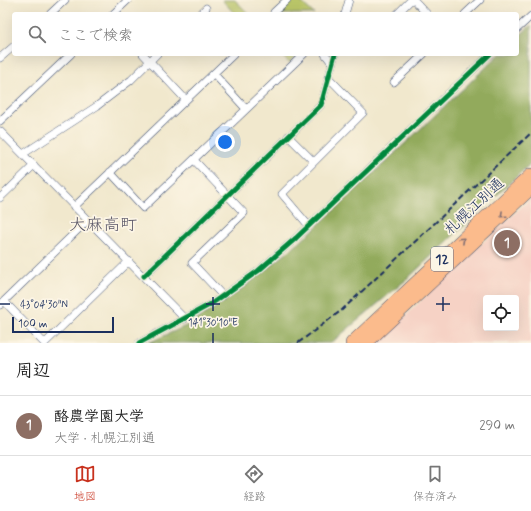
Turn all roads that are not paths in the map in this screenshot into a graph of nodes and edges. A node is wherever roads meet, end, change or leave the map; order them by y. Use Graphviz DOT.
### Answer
graph roads {
  1 [pos="65,0"];
  2 [pos="128,0"];
  3 [pos="287,0"];
  4 [pos="349,0"];
  5 [pos="413,0"];
  6 [pos="480,0"];
  7 [pos="206,8"];
  8 [pos="52,12"];
  9 [pos="115,12"];
  10 [pos="202,12"];
  11 [pos="274,12"];
  12 [pos="346,12"];
  13 [pos="399,12"];
  14 [pos="425,12"];
  15 [pos="469,12"];
  16 [pos="531,16"];
  17 [pos="519,27"];
  18 [pos="12,48"];
  19 [pos="69,56"];
  20 [pos="145,56"];
  21 [pos="156,56"];
  22 [pos="232,56"];
  23 [pos="302,56"];
  24 [pos="326,56"];
  25 [pos="334,56"];
  26 [pos="422,56"];
  27 [pos="488,56"];
  28 [pos="0,58"];
  29 [pos="150,61"];
  30 [pos="332,63"];
  31 [pos="214,74"];
  32 [pos="328,77"];
  33 [pos="394,82"];
  34 [pos="186,100"];
  35 [pos="246,109"];
  36 [pos="0,121"];
  37 [pos="1,132"];
  38 [pos="288,136"];
  39 [pos="23,154"];
  40 [pos="194,160"];
  41 [pos="314,162"];
  42 [pos="34,165"];
  43 [pos="110,172"];
  44 [pos="531,175"];
  45 [pos="531,188"];
  46 [pos="226,194"];
  47 [pos="0,198"];
  48 [pos="74,207"];
  49 [pos="88,220"];
  50 [pos="309,226"];
  51 [pos="129,261"];
  52 [pos="144,276"];
  53 [pos="223,296"];
  54 [pos="2,303"];
  55 [pos="185,319"];
  56 [pos="45,343"];
  57 [pos="139,343"];
  58 [pos="352,343"];
  59 [pos="366,343"];
  1 -- 8 [label="street"];
  2 -- 9 [label="street"];
  3 -- 11 [label="street"];
  4 -- 12 [label="street"];
  5 -- 13 [label="street"];
  5 -- 14 [label="street"];
  6 -- 15 [label="street"];
  7 -- 10 [label="street"];
  16 -- 17 [label="street"];
  18 -- 28 [label="street"];
  19 -- 36 [label="street"];
  20 -- 29 [label="street"];
  21 -- 29 [label="street"];
  22 -- 31 [label="street"];
  23 -- 35 [label="street"];
  24 -- 30 [label="street"];
  25 -- 30 [label="street"];
  26 -- 33 [label="street"];
  27 -- 50 [label="street"];
  29 -- 34 [label="street"];
  29 -- 39 [label="street"];
  30 -- 32 [label="street"];
  31 -- 34 [label="street"];
  31 -- 35 [label="street"];
  32 -- 38 [label="street"];
  32 -- 41 [label="street"];
  34 -- 43 [label="street"];
  35 -- 40 [label="street"];
  37 -- 39 [label="street"];
  38 -- 41 [label="street"];
  38 -- 46 [label="street"];
  39 -- 42 [label="street"];
  40 -- 43 [label="street"];
  40 -- 46 [label="street"];
  41 -- 50 [label="street"];
  42 -- 47 [label="street"];
  42 -- 48 [label="street"];
  43 -- 48 [label="street"];
  58 -- 44 [label="highway, 札幌江別通 / 12, one-way"];
  45 -- 59 [label="highway, 札幌江別通 / 12, one-way"];
  46 -- 52 [label="street"];
  46 -- 53 [label="street"];
  48 -- 49 [label="street"];
  49 -- 51 [label="street"];
  49 -- 54 [label="street"];
  50 -- 53 [label="street"];
  51 -- 52 [label="street"];
  51 -- 56 [label="street"];
  52 -- 55 [label="street"];
  53 -- 55 [label="street"];
  54 -- 56 [label="street"];
  55 -- 57 [label="street"];
}
